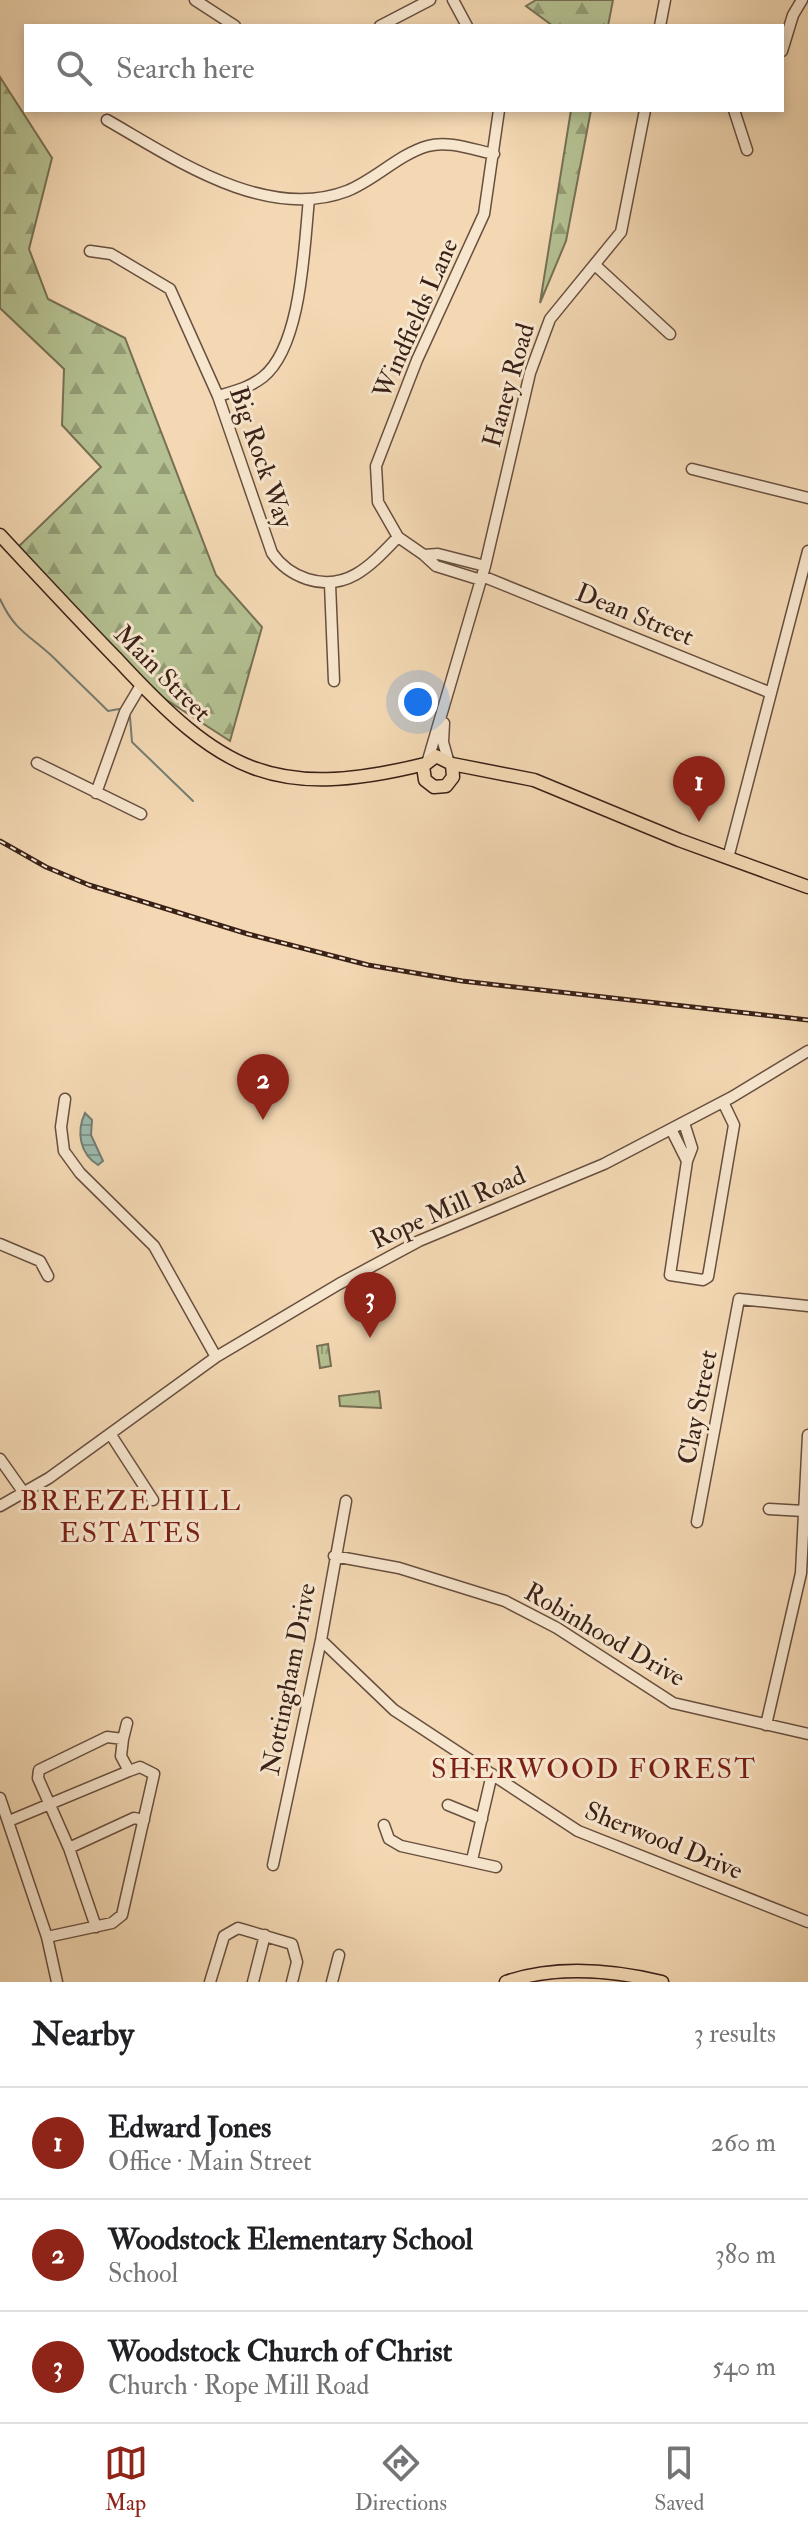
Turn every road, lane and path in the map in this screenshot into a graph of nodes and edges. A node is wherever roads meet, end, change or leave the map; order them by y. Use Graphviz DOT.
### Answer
graph roads {
  1 [pos="195,0"];
  2 [pos="430,0"];
  3 [pos="453,0"];
  4 [pos="665,0"];
  5 [pos="802,0"];
  6 [pos="232,24"];
  7 [pos="384,24"];
  8 [pos="466,24"];
  9 [pos="660,24"];
  10 [pos="784,44"];
  11 [pos="499,112"];
  12 [pos="645,112"];
  13 [pos="735,112"];
  14 [pos="107,120"];
  15 [pos="747,150"];
  16 [pos="494,154"];
  17 [pos="309,199"];
  18 [pos="90,251"];
  19 [pos="595,265"];
  20 [pos="670,334"];
  21 [pos="218,396"];
  22 [pos="692,469"];
  23 [pos="808,498"];
  24 [pos="0,535"];
  25 [pos="398,537"];
  26 [pos="808,551"];
  27 [pos="483,574"];
  28 [pos="330,584"];
  29 [pos="334,681"];
  30 [pos="141,685"];
  31 [pos="448,692"];
  32 [pos="771,693"];
  33 [pos="426,762"];
  34 [pos="450,762"];
  35 [pos="37,763"];
  36 [pos="502,774"];
  37 [pos="378,775"];
  38 [pos="426,782"];
  39 [pos="448,784"];
  40 [pos="96,793"];
  41 [pos="141,814"];
  42 [pos="728,858"];
  43 [pos="808,887"];
  44 [pos="808,1051"];
  45 [pos="65,1099"];
  46 [pos="723,1102"];
  47 [pos="684,1123"];
  48 [pos="671,1129"];
  49 [pos="687,1161"];
  50 [pos="0,1244"];
  51 [pos="48,1276"];
  52 [pos="808,1306"];
  53 [pos="216,1357"];
  54 [pos="111,1435"];
  55 [pos="808,1435"];
  56 [pos="0,1459"];
  57 [pos="24,1493"];
  58 [pos="153,1500"];
  59 [pos="346,1501"];
  60 [pos="0,1506"];
  61 [pos="769,1509"];
  62 [pos="804,1511"];
  63 [pos="697,1522"];
  64 [pos="334,1556"];
  65 [pos="804,1573"];
  66 [pos="321,1640"];
  67 [pos="127,1723"];
  68 [pos="766,1725"];
  69 [pos="808,1734"];
  70 [pos="123,1739"];
  71 [pos="129,1771"];
  72 [pos="492,1774"];
  73 [pos="0,1798"];
  74 [pos="448,1805"];
  75 [pos="50,1807"];
  76 [pos="482,1819"];
  77 [pos="144,1820"];
  78 [pos="9,1821"];
  79 [pos="384,1825"];
  80 [pos="69,1848"];
  81 [pos="472,1860"];
  82 [pos="273,1865"];
  83 [pos="496,1867"];
  84 [pos="808,1922"];
  85 [pos="96,1927"];
  86 [pos="265,1935"];
  87 [pos="47,1937"];
  88 [pos="325,1951"];
  89 [pos="57,1982"];
  90 [pos="210,1982"];
  91 [pos="253,1982"];
  92 [pos="292,1982"];
  93 [pos="332,1982"];
  94 [pos="506,1982"];
  95 [pos="662,1982"];
  1 -- 6 [label="street"];
  2 -- 7 [label="street"];
  3 -- 8 [label="street"];
  4 -- 9 [label="street"];
  5 -- 10 [label="street"];
  11 -- 16 [label="street, Windfields Lane"];
  12 -- 19 [label="street, Haney Road"];
  13 -- 15 [label="street"];
  14 -- 17 [label="street"];
  16 -- 17 [label="street"];
  16 -- 25 [label="street, Windfields Lane"];
  17 -- 21 [label="street"];
  18 -- 21 [label="street, Big Rock Way"];
  19 -- 20 [label="street"];
  19 -- 27 [label="street, Haney Road"];
  21 -- 28 [label="street, Big Rock Way"];
  22 -- 23 [label="street"];
  24 -- 30 [label="main road, Main Street"];
  25 -- 27 [label="street"];
  25 -- 28 [label="street"];
  26 -- 32 [label="street"];
  27 -- 31 [label="street, Haney Road"];
  27 -- 32 [label="street, Dean Street"];
  28 -- 29 [label="street"];
  30 -- 37 [label="main road, Main Street"];
  30 -- 40 [label="street"];
  31 -- 33 [label="street, Haney Road"];
  31 -- 34 [label="street, Haney Road"];
  32 -- 42 [label="street"];
  33 -- 34 [label="main road, Main Street"];
  33 -- 37 [label="main road, Main Street"];
  33 -- 38 [label="main road"];
  34 -- 36 [label="main road, Main Street"];
  34 -- 39 [label="main road"];
  35 -- 40 [label="street"];
  36 -- 39 [label="main road, Main Street"];
  36 -- 42 [label="main road, Main Street"];
  37 -- 38 [label="main road, Main Street"];
  38 -- 39 [label="main road, Main Street"];
  40 -- 41 [label="street"];
  42 -- 43 [label="main road, Main Street"];
  44 -- 46 [label="street, Rope Mill Road"];
  45 -- 53 [label="street"];
  46 -- 47 [label="street, Rope Mill Road"];
  46 -- 49 [label="street"];
  47 -- 48 [label="street, Rope Mill Road"];
  47 -- 49 [label="street"];
  48 -- 49 [label="street"];
  48 -- 53 [label="street, Rope Mill Road"];
  50 -- 51 [label="street"];
  52 -- 63 [label="street, Clay Street"];
  53 -- 54 [label="street, Rope Mill Road"];
  54 -- 57 [label="street, Rope Mill Road"];
  54 -- 58 [label="street"];
  55 -- 62 [label="street"];
  56 -- 57 [label="street"];
  57 -- 60 [label="street, Rope Mill Road"];
  59 -- 64 [label="street, Nottingham Drive"];
  61 -- 62 [label="street"];
  62 -- 65 [label="street"];
  64 -- 66 [label="street, Nottingham Drive"];
  64 -- 68 [label="street, Robinhood Drive"];
  65 -- 68 [label="street"];
  66 -- 72 [label="street, Sherwood Drive"];
  66 -- 82 [label="street, Nottingham Drive"];
  67 -- 70 [label="street"];
  68 -- 69 [label="street, Robinhood Drive"];
  70 -- 71 [label="street"];
  70 -- 75 [label="street"];
  71 -- 75 [label="street"];
  71 -- 77 [label="street"];
  72 -- 76 [label="street"];
  72 -- 84 [label="street, Sherwood Drive"];
  73 -- 78 [label="street"];
  74 -- 76 [label="street"];
  75 -- 78 [label="street"];
  75 -- 80 [label="street"];
  76 -- 81 [label="street"];
  77 -- 80 [label="street"];
  77 -- 85 [label="street"];
  78 -- 87 [label="street"];
  79 -- 81 [label="street"];
  80 -- 85 [label="street"];
  81 -- 83 [label="street"];
  85 -- 87 [label="street"];
  86 -- 90 [label="street"];
  86 -- 91 [label="street"];
  86 -- 92 [label="street"];
  87 -- 89 [label="street"];
  88 -- 93 [label="street"];
  94 -- 95 [label="main road"];
}
